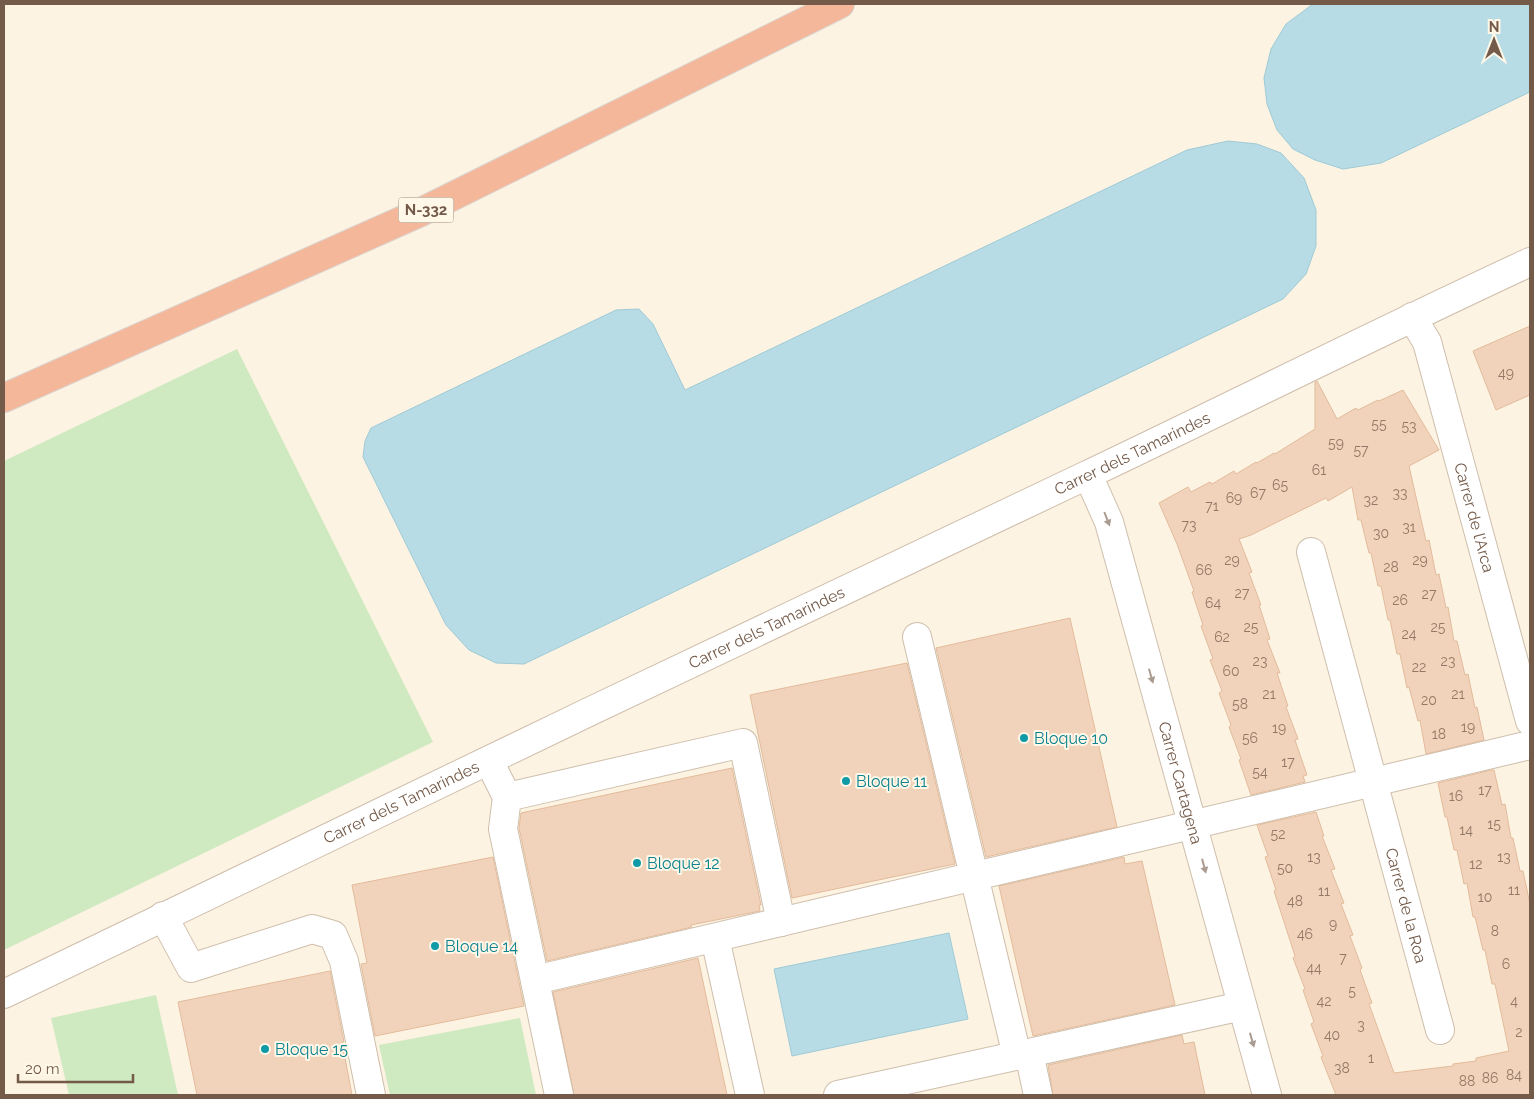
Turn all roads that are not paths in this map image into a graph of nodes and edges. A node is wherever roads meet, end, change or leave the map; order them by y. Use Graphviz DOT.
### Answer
graph roads {
  1 [pos="840,4"];
  2 [pos="1530,262"];
  3 [pos="1412,317"];
  4 [pos="4,398"];
  5 [pos="1088,475"];
  6 [pos="1311,552"];
  7 [pos="917,638"];
  8 [pos="1530,721"];
  9 [pos="1530,745"];
  10 [pos="489,761"];
  11 [pos="1373,781"];
  12 [pos="508,797"];
  13 [pos="1193,825"];
  14 [pos="975,876"];
  15 [pos="163,916"];
  16 [pos="781,922"];
  17 [pos="715,938"];
  18 [pos="535,980"];
  19 [pos="4,994"];
  20 [pos="1242,1006"];
  21 [pos="1440,1030"];
  22 [pos="1023,1054"];
  23 [pos="371,1095"];
  24 [pos="559,1095"];
  25 [pos="750,1095"];
  26 [pos="843,1095"];
  27 [pos="1038,1095"];
  28 [pos="1267,1095"];
  1 -- 4 [label="highway, N-332"];
  2 -- 3 [label="street, Carrer dels Tamarindes"];
  3 -- 5 [label="street, Carrer dels Tamarindes"];
  3 -- 8 [label="street, Carrer de l'Arca"];
  5 -- 10 [label="street, Carrer dels Tamarindes"];
  5 -- 13 [label="street, Carrer Cartagena, one-way"];
  6 -- 11 [label="street, Carrer de la Roa"];
  7 -- 14 [label="street"];
  9 -- 11 [label="street"];
  10 -- 12 [label="street"];
  10 -- 15 [label="street, Carrer dels Tamarindes"];
  11 -- 13 [label="street"];
  11 -- 21 [label="street, Carrer de la Roa"];
  12 -- 16 [label="street"];
  12 -- 18 [label="street"];
  13 -- 14 [label="street"];
  13 -- 20 [label="street, Carrer Cartagena, one-way"];
  14 -- 16 [label="street"];
  14 -- 22 [label="street"];
  15 -- 19 [label="street, Carrer dels Tamarindes"];
  15 -- 23 [label="street"];
  16 -- 17 [label="street"];
  17 -- 18 [label="street"];
  17 -- 25 [label="street"];
  18 -- 24 [label="street"];
  20 -- 22 [label="street"];
  20 -- 28 [label="street, Carrer Cartagena, one-way"];
  22 -- 26 [label="street"];
  22 -- 27 [label="street"];
}
